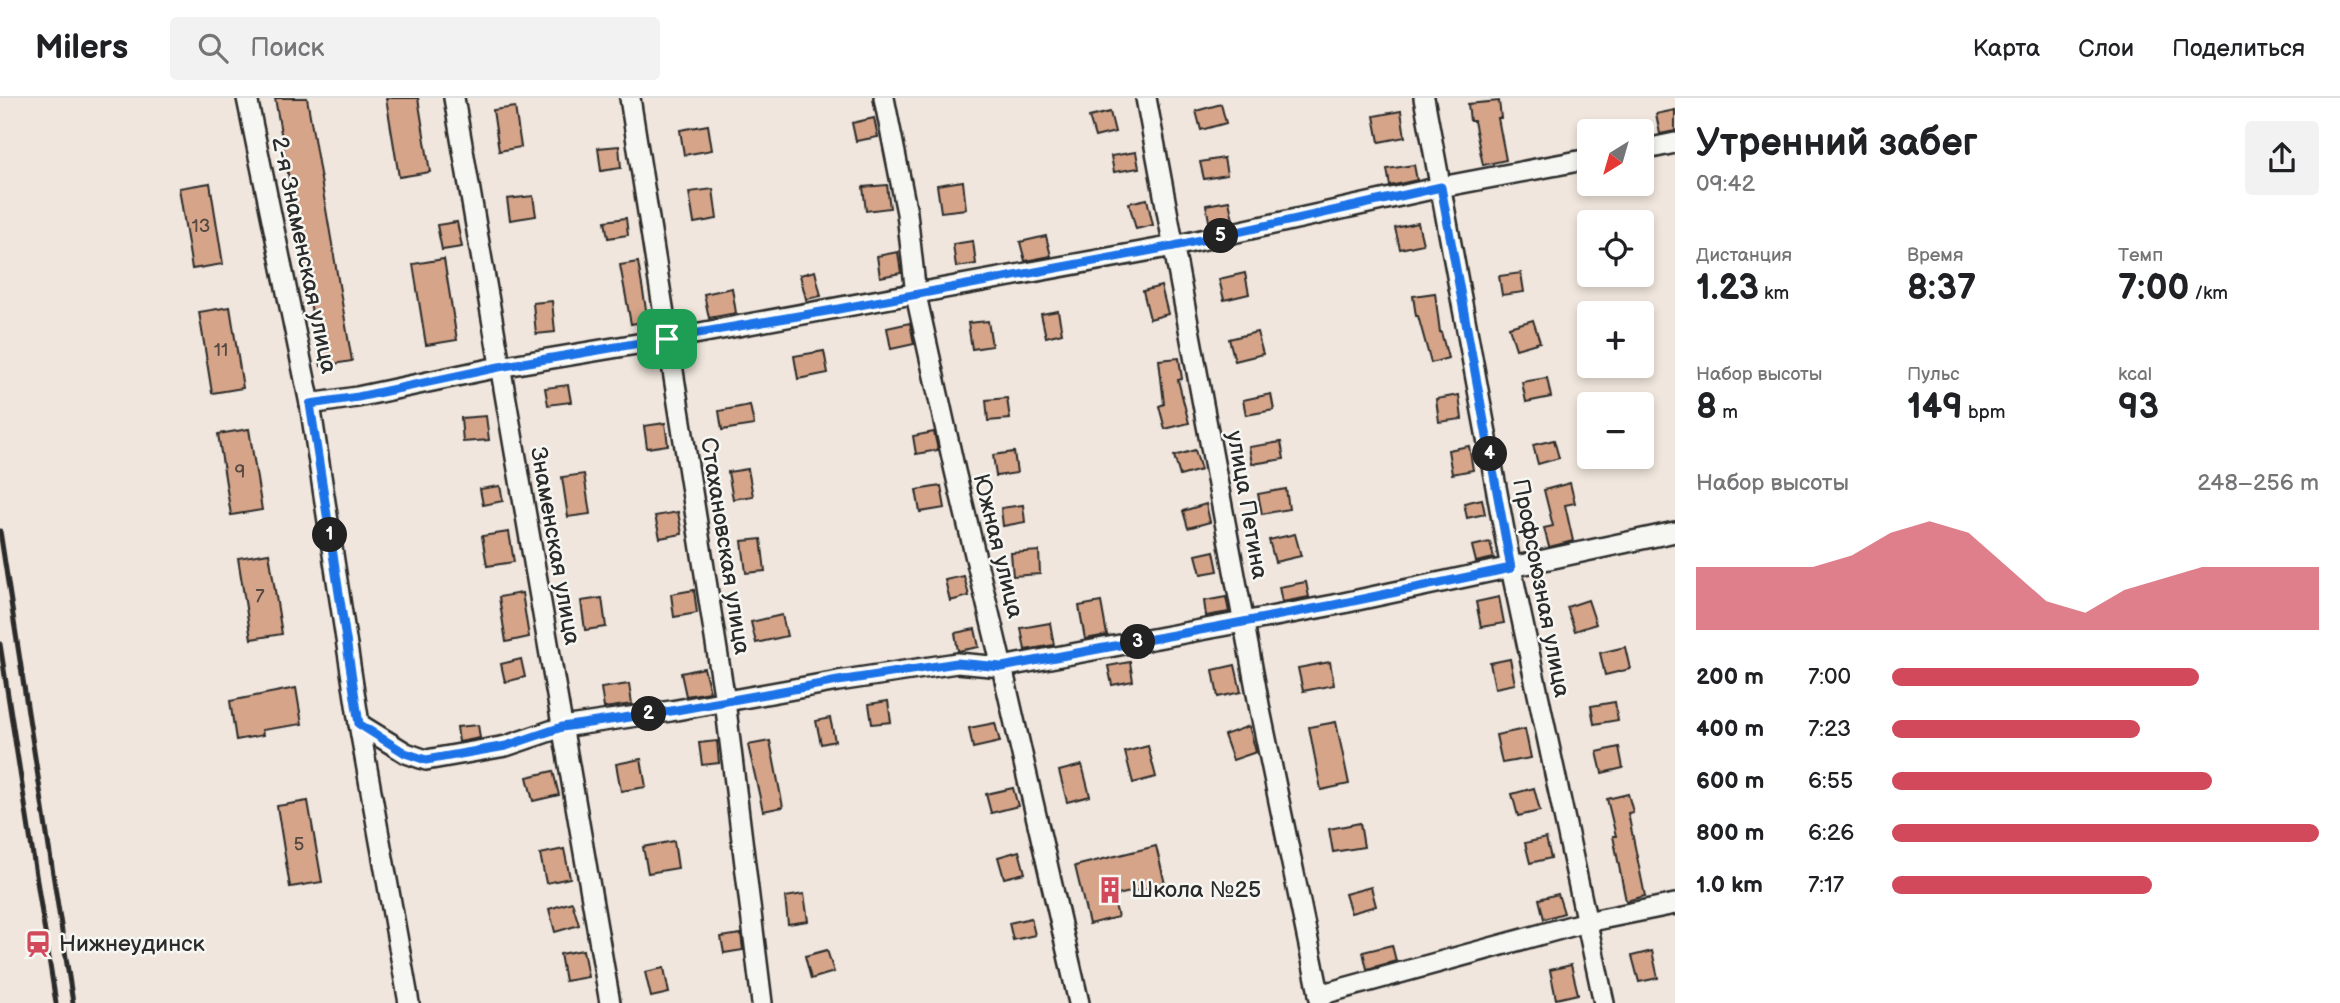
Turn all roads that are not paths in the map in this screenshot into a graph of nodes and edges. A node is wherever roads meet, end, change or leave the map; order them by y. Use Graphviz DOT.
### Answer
graph roads {
  1 [pos="247,98"];
  2 [pos="454,98"];
  3 [pos="630,98"];
  4 [pos="884,98"];
  5 [pos="1146,98"];
  6 [pos="1424,98"];
  7 [pos="1675,143"];
  8 [pos="1654,147"];
  9 [pos="1577,161"];
  10 [pos="1441,187"];
  11 [pos="1174,246"];
  12 [pos="916,295"];
  13 [pos="667,339"];
  14 [pos="499,367"];
  15 [pos="310,404"];
  16 [pos="1675,532"];
  17 [pos="1511,568"];
  18 [pos="1244,621"];
  19 [pos="1002,667"];
  20 [pos="725,701"];
  21 [pos="359,724"];
  22 [pos="562,727"];
  23 [pos="1675,904"];
  24 [pos="1586,922"];
  25 [pos="1320,999"];
  26 [pos="409,1003"];
  27 [pos="610,1003"];
  28 [pos="762,1003"];
  29 [pos="1079,1003"];
  30 [pos="1604,1003"];
  1 -- 15 [label="street, 2-я Знаменская улица"];
  2 -- 14 [label="street, Знаменская улица"];
  3 -- 13 [label="street, Стахановская улица"];
  4 -- 12 [label="street, Южная улица"];
  5 -- 11 [label="street, улица Петина"];
  6 -- 10 [label="street, Профсоюзная улица"];
  7 -- 8 [label="street"];
  9 -- 10 [label="street"];
  10 -- 11 [label="street"];
  10 -- 17 [label="street, Профсоюзная улица"];
  11 -- 12 [label="street"];
  11 -- 18 [label="street, улица Петина"];
  12 -- 13 [label="street"];
  12 -- 19 [label="street, Южная улица"];
  13 -- 14 [label="street"];
  13 -- 20 [label="street, Стахановская улица"];
  14 -- 15 [label="street"];
  14 -- 22 [label="street, Знаменская улица"];
  15 -- 21 [label="street, 2-я Знаменская улица"];
  16 -- 17 [label="street"];
  17 -- 18 [label="street"];
  17 -- 24 [label="street, Профсоюзная улица"];
  18 -- 19 [label="street"];
  18 -- 25 [label="street, улица Петина"];
  19 -- 20 [label="street"];
  19 -- 29 [label="street, Южная улица"];
  20 -- 22 [label="street"];
  20 -- 28 [label="street, Стахановская улица"];
  21 -- 22 [label="street"];
  21 -- 26 [label="street, 2-я Знаменская улица"];
  22 -- 27 [label="street, Знаменская улица"];
  23 -- 24 [label="street"];
  24 -- 25 [label="street"];
  24 -- 30 [label="street, Профсоюзная улица"];
}
